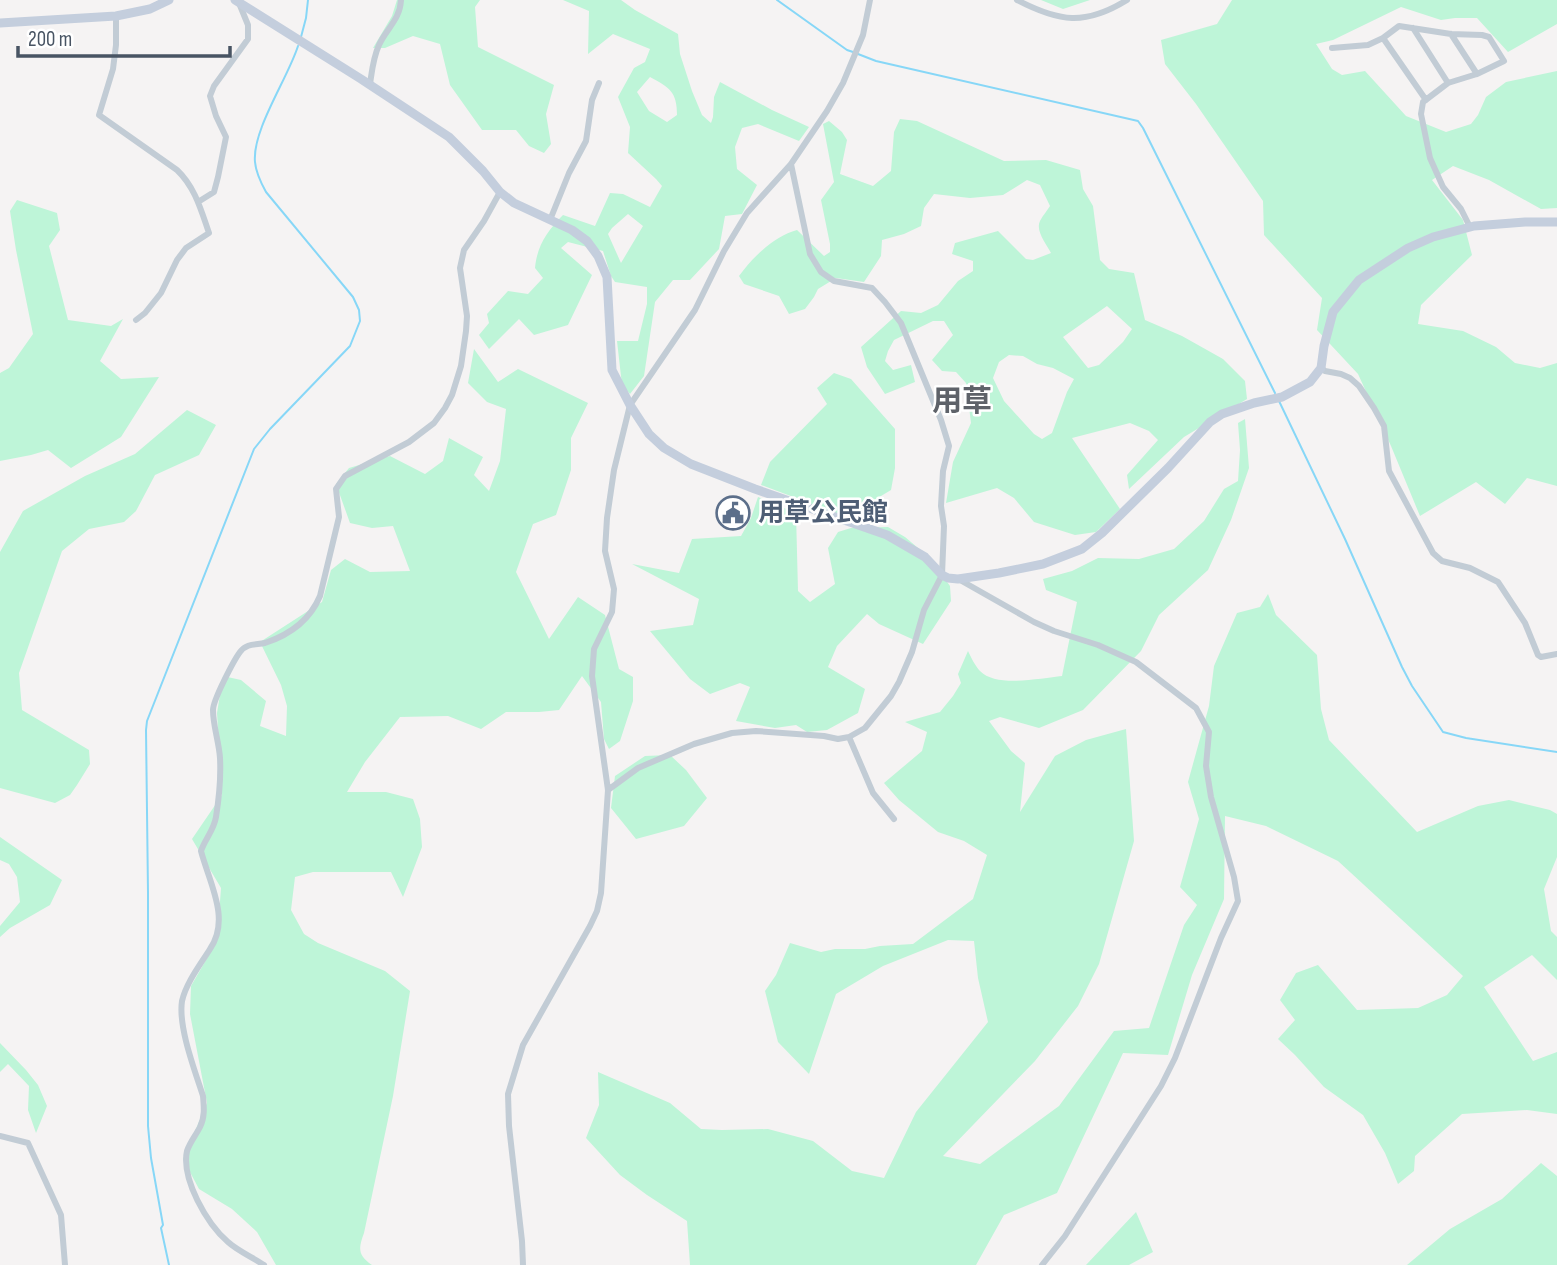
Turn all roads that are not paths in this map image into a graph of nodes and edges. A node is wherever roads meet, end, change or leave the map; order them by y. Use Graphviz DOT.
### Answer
graph roads {
  1 [pos="169,0"];
  2 [pos="401,0"];
  3 [pos="870,0"];
  4 [pos="1017,0"];
  5 [pos="1127,0"];
  6 [pos="241,2"];
  7 [pos="116,16"];
  8 [pos="0,23"];
  9 [pos="1413,28"];
  10 [pos="1451,34"];
  11 [pos="1383,38"];
  12 [pos="1332,48"];
  13 [pos="1477,74"];
  14 [pos="600,83"];
  15 [pos="1448,83"];
  16 [pos="370,85"];
  17 [pos="1426,100"];
  18 [pos="791,164"];
  19 [pos="500,192"];
  20 [pos="198,202"];
  21 [pos="550,220"];
  22 [pos="1557,222"];
  23 [pos="1470,227"];
  24 [pos="135,320"];
  25 [pos="1321,368"];
  26 [pos="630,405"];
  27 [pos="942,575"];
  28 [pos="958,579"];
  29 [pos="1557,654"];
  30 [pos="849,737"];
  31 [pos="608,790"];
  32 [pos="894,819"];
  33 [pos="0,1136"];
  34 [pos="65,1265"];
  35 [pos="264,1265"];
  36 [pos="523,1265"];
  37 [pos="1042,1265"];
  1 -- 7 [label="street"];
  2 -- 16 [label="street"];
  3 -- 18 [label="street"];
  4 -- 5 [label="street"];
  6 -- 16 [label="street"];
  6 -- 20 [label="street"];
  7 -- 8 [label="street"];
  7 -- 20 [label="street"];
  9 -- 10 [label="street"];
  9 -- 11 [label="street"];
  9 -- 15 [label="street"];
  10 -- 13 [label="street"];
  10 -- 13 [label="street"];
  11 -- 12 [label="street"];
  11 -- 17 [label="street"];
  13 -- 15 [label="street"];
  14 -- 21 [label="street"];
  15 -- 17 [label="street"];
  16 -- 19 [label="street"];
  17 -- 23 [label="street"];
  18 -- 26 [label="street"];
  18 -- 27 [label="street"];
  19 -- 21 [label="street"];
  19 -- 35 [label="street"];
  20 -- 24 [label="street"];
  21 -- 26 [label="street"];
  22 -- 23 [label="street"];
  23 -- 25 [label="street"];
  25 -- 28 [label="street"];
  25 -- 29 [label="street"];
  26 -- 27 [label="street"];
  26 -- 31 [label="street"];
  27 -- 28 [label="street"];
  27 -- 30 [label="street"];
  28 -- 37 [label="street"];
  30 -- 31 [label="street"];
  30 -- 32 [label="street"];
  31 -- 36 [label="street"];
  33 -- 34 [label="street"];
}
